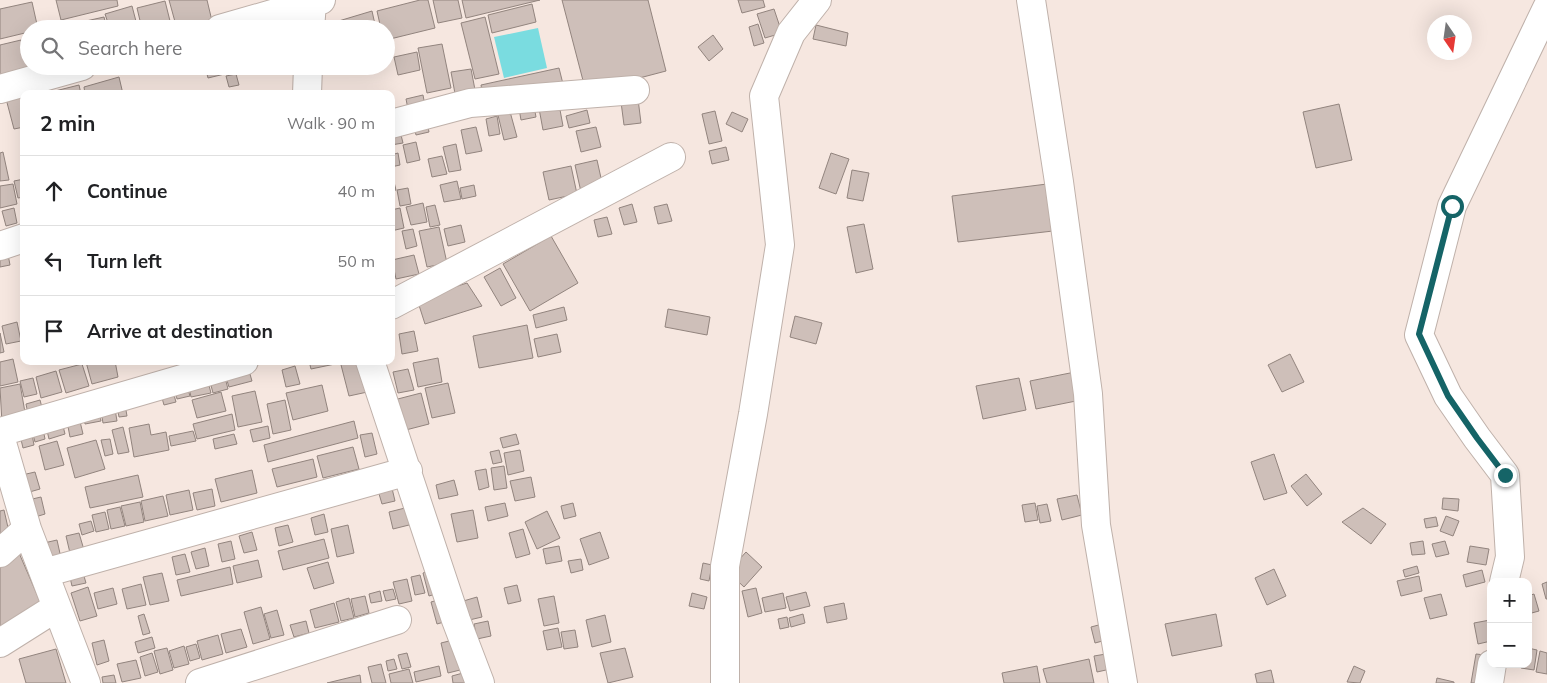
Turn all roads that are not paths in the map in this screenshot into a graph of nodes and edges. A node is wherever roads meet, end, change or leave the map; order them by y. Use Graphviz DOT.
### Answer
graph roads {
  1 [pos="817,0"];
  2 [pos="1031,0"];
  3 [pos="1547,8"];
  4 [pos="314,10"];
  5 [pos="265,20"];
  6 [pos="48,75"];
  7 [pos="308,75"];
  8 [pos="0,88"];
  9 [pos="307,90"];
  10 [pos="635,90"];
  11 [pos="395,123"];
  12 [pos="671,157"];
  13 [pos="20,239"];
  14 [pos="0,246"];
  15 [pos="395,304"];
  16 [pos="230,365"];
  17 [pos="371,365"];
  18 [pos="0,432"];
  19 [pos="0,436"];
  20 [pos="408,471"];
  21 [pos="28,529"];
  22 [pos="0,553"];
  23 [pos="44,573"];
  24 [pos="1505,578"];
  25 [pos="57,607"];
  26 [pos="397,620"];
  27 [pos="0,643"];
  28 [pos="1491,668"];
  29 [pos="86,683"];
  30 [pos="200,683"];
  31 [pos="480,683"];
  32 [pos="726,683"];
  33 [pos="1123,683"];
  34 [pos="1489,683"];
  1 -- 32 [label="street"];
  2 -- 33 [label="street"];
  3 -- 24 [label="street"];
  4 -- 5 [label="street"];
  6 -- 8 [label="street"];
  7 -- 9 [label="street"];
  10 -- 11 [label="street"];
  12 -- 15 [label="street"];
  13 -- 14 [label="street"];
  16 -- 18 [label="street"];
  17 -- 20 [label="street"];
  19 -- 21 [label="street"];
  20 -- 23 [label="street"];
  20 -- 31 [label="street"];
  21 -- 22 [label="street"];
  21 -- 23 [label="street"];
  23 -- 25 [label="street"];
  25 -- 27 [label="street"];
  25 -- 29 [label="street"];
  26 -- 30 [label="street"];
  28 -- 34 [label="street"];
}
